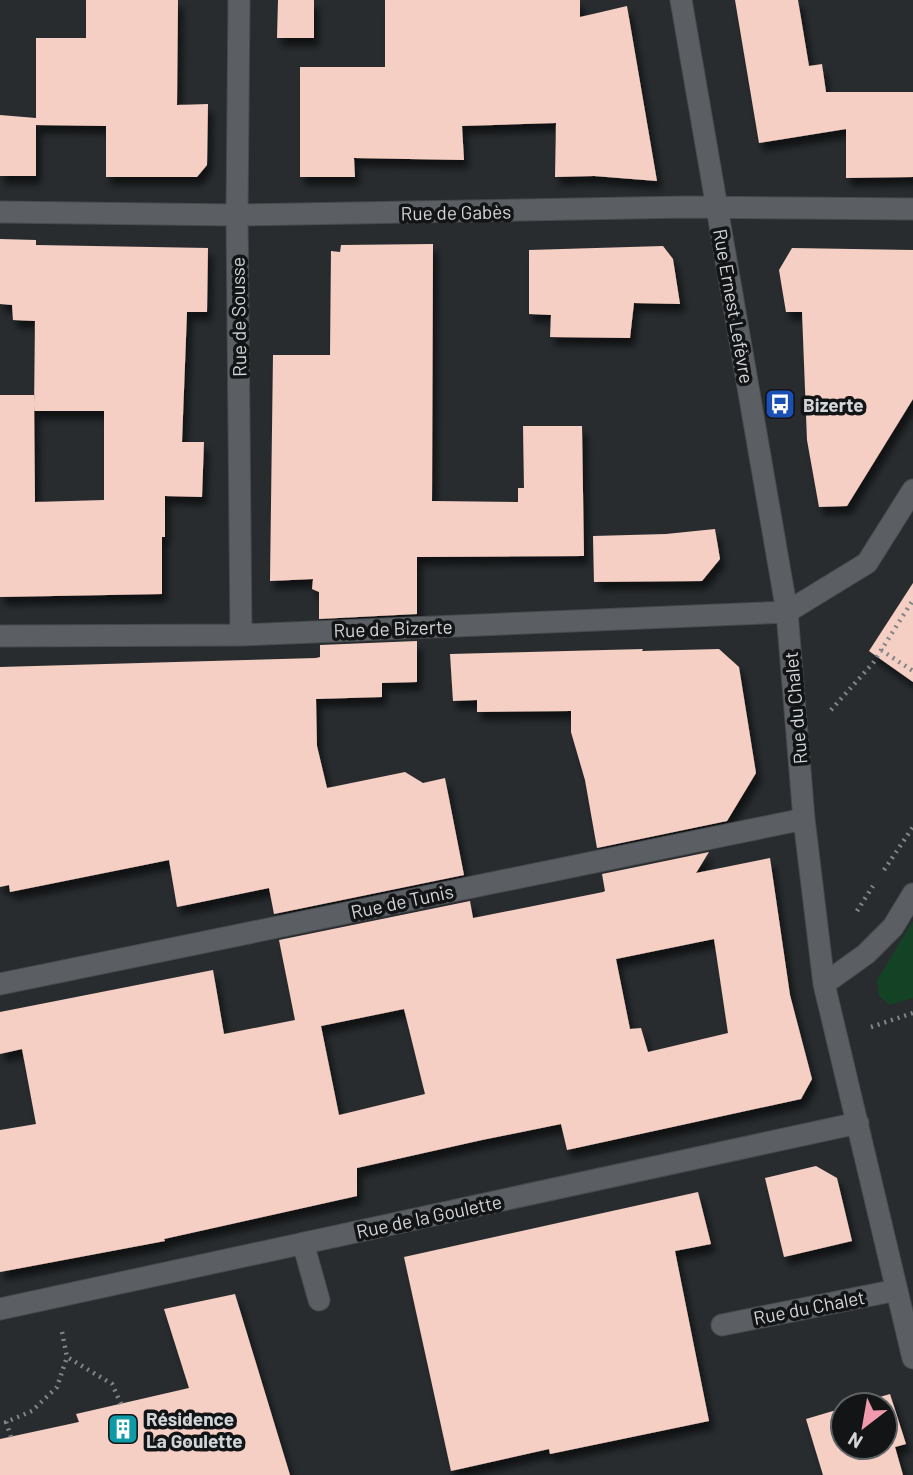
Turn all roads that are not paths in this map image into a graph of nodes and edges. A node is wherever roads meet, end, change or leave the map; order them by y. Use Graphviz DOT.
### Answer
graph roads {
  1 [pos="239,0"];
  2 [pos="681,0"];
  3 [pos="717,207"];
  4 [pos="913,209"];
  5 [pos="0,212"];
  6 [pos="237,215"];
  7 [pos="913,490"];
  8 [pos="787,612"];
  9 [pos="241,635"];
  10 [pos="0,636"];
  11 [pos="804,819"];
  12 [pos="913,894"];
  13 [pos="822,974"];
  14 [pos="0,984"];
  15 [pos="858,1123"];
  16 [pos="303,1243"];
  17 [pos="897,1290"];
  18 [pos="319,1300"];
  19 [pos="0,1309"];
  20 [pos="722,1325"];
  21 [pos="913,1359"];
  1 -- 6 [label="street, Rue de Sousse"];
  2 -- 3 [label="street, Rue Ernest Lefèvre"];
  3 -- 4 [label="street, Rue de Gabès"];
  3 -- 6 [label="street, Rue de Gabès"];
  3 -- 8 [label="street, Rue Ernest Lefèvre"];
  5 -- 6 [label="street, Rue de Gabès"];
  6 -- 9 [label="street, Rue de Sousse"];
  7 -- 8 [label="street"];
  8 -- 9 [label="street, Rue de Bizerte"];
  8 -- 11 [label="street, Rue du Chalet"];
  9 -- 10 [label="street, Rue de Bizerte"];
  11 -- 13 [label="street, Rue du Chalet"];
  11 -- 14 [label="street, Rue de Tunis"];
  12 -- 13 [label="street"];
  13 -- 15 [label="street, Rue du Chalet"];
  15 -- 16 [label="street, Rue de la Goulette"];
  15 -- 17 [label="street, Rue du Chalet"];
  16 -- 18 [label="street"];
  16 -- 19 [label="street, Rue de la Goulette"];
  17 -- 20 [label="street, Rue du Chalet"];
  17 -- 21 [label="street, Rue du Chalet"];
}
